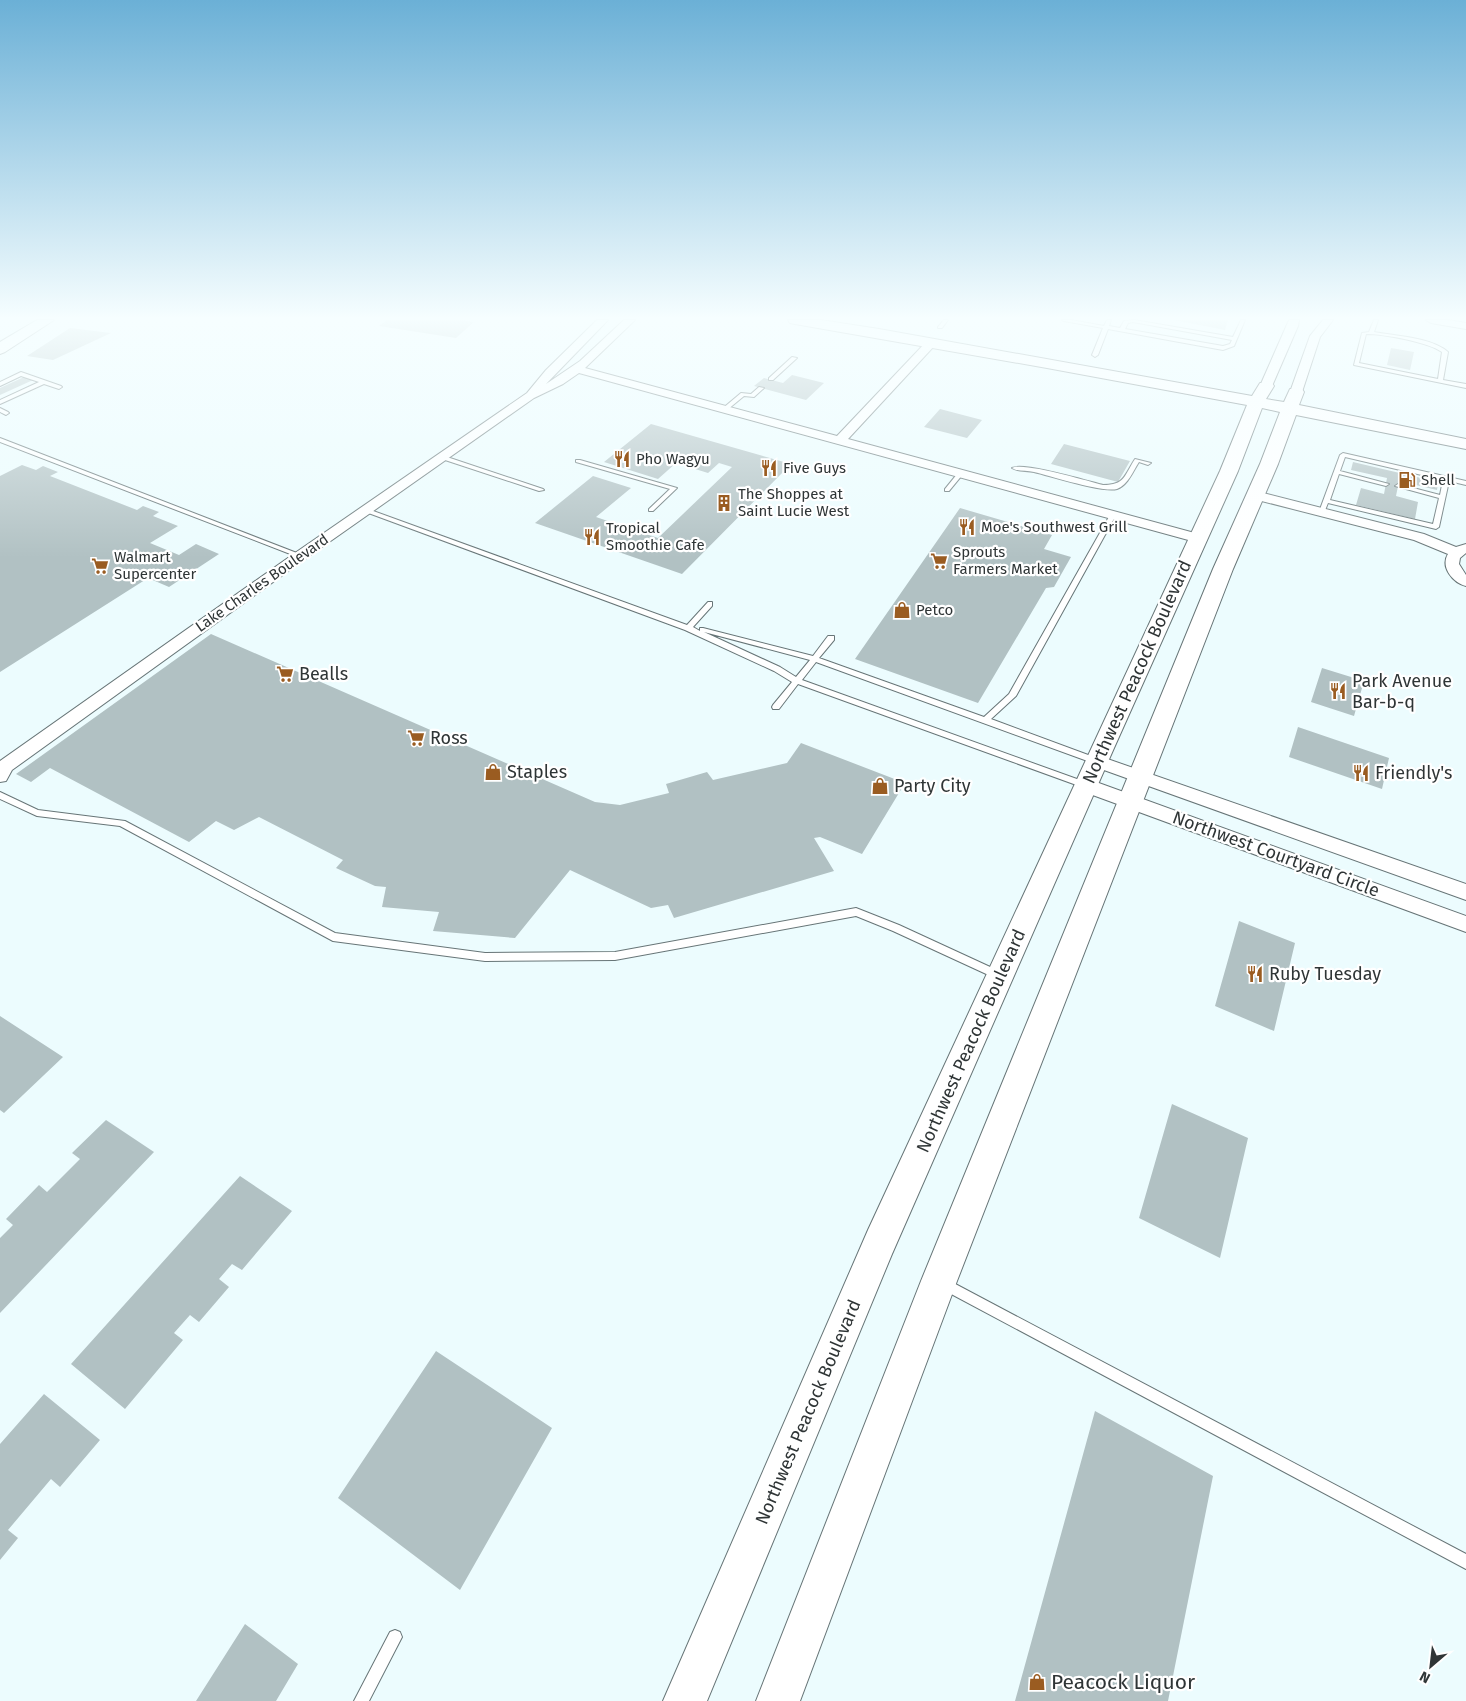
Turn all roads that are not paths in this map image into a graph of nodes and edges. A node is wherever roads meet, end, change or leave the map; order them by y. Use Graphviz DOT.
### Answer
graph roads {
  1 [pos="525,399"];
  2 [pos="690,399"];
  3 [pos="737,399"];
  4 [pos="878,399"];
  5 [pos="1254,399"];
  6 [pos="1293,400"];
  7 [pos="725,409"];
  8 [pos="0,440"];
  9 [pos="838,441"];
  10 [pos="1466,444"];
  11 [pos="444,458"];
  12 [pos="578,461"];
  13 [pos="1148,463"];
  14 [pos="1015,468"];
  15 [pos="1337,472"];
  16 [pos="960,474"];
  17 [pos="1446,479"];
  18 [pos="1466,483"];
  19 [pos="1386,484"];
  20 [pos="1398,486"];
  21 [pos="540,490"];
  22 [pos="947,490"];
  23 [pos="1255,495"];
  24 [pos="1442,497"];
  25 [pos="1324,506"];
  26 [pos="365,510"];
  27 [pos="651,510"];
  28 [pos="1113,515"];
  29 [pos="1198,538"];
  30 [pos="1461,550"];
  31 [pos="300,556"];
  32 [pos="1466,582"];
  33 [pos="710,604"];
  34 [pos="688,628"];
  35 [pos="831,638"];
  36 [pos="816,659"];
  37 [pos="797,681"];
  38 [pos="776,707"];
  39 [pos="988,721"];
  40 [pos="1091,773"];
  41 [pos="0,776"];
  42 [pos="1136,789"];
  43 [pos="0,795"];
  44 [pos="1431,880"];
  45 [pos="1466,892"];
  46 [pos="1427,910"];
  47 [pos="1466,924"];
  48 [pos="1000,976"];
  49 [pos="939,1281"];
  50 [pos="1466,1562"];
  51 [pos="395,1637"];
  52 [pos="361,1701"];
  53 [pos="685,1701"];
  54 [pos="778,1701"];
  1 -- 11 [label="street, Lake Charles Boulevard"];
  2 -- 7 [label="street"];
  3 -- 7 [label="lane"];
  4 -- 9 [label="street"];
  5 -- 29 [label="street, Northwest Peacock Boulevard"];
  6 -- 10 [label="street"];
  6 -- 23 [label="street"];
  7 -- 9 [label="street"];
  8 -- 31 [label="lane"];
  9 -- 16 [label="street"];
  11 -- 21 [label="lane"];
  11 -- 26 [label="street, Lake Charles Boulevard"];
  12 -- 27 [label="lane"];
  13 -- 14 [label="lane"];
  15 -- 17 [label="lane"];
  15 -- 19 [label="lane"];
  15 -- 25 [label="lane"];
  16 -- 22 [label="lane"];
  16 -- 28 [label="street"];
  17 -- 18 [label="lane"];
  17 -- 24 [label="lane"];
  20 -- 24 [label="lane"];
  23 -- 25 [label="street"];
  23 -- 42 [label="street"];
  24 -- 25 [label="lane"];
  25 -- 30 [label="street"];
  26 -- 31 [label="street, Lake Charles Boulevard"];
  26 -- 34 [label="lane"];
  28 -- 29 [label="street"];
  28 -- 39 [label="lane"];
  29 -- 40 [label="street, Northwest Peacock Boulevard"];
  30 -- 32 [label="street"];
  31 -- 41 [label="street, Lake Charles Boulevard"];
  33 -- 34 [label="lane"];
  34 -- 36 [label="lane"];
  34 -- 37 [label="lane"];
  35 -- 36 [label="lane"];
  36 -- 37 [label="lane"];
  36 -- 39 [label="lane"];
  37 -- 38 [label="lane"];
  37 -- 40 [label="lane"];
  39 -- 40 [label="lane"];
  40 -- 42 [label="street, Northwest Courtyard Circle"];
  40 -- 42 [label="street, Northwest Courtyard Circle"];
  40 -- 48 [label="street, Northwest Peacock Boulevard"];
  42 -- 44 [label="street, Northwest Courtyard Circle"];
  42 -- 46 [label="street, Northwest Courtyard Circle"];
  42 -- 49 [label="street"];
  43 -- 48 [label="lane"];
  44 -- 45 [label="street, Northwest Courtyard Circle"];
  44 -- 46 [label="street"];
  46 -- 47 [label="street, Northwest Courtyard Circle"];
  48 -- 53 [label="street, Northwest Peacock Boulevard"];
  49 -- 50 [label="lane"];
  49 -- 54 [label="street"];
  51 -- 52 [label="lane"];
}
